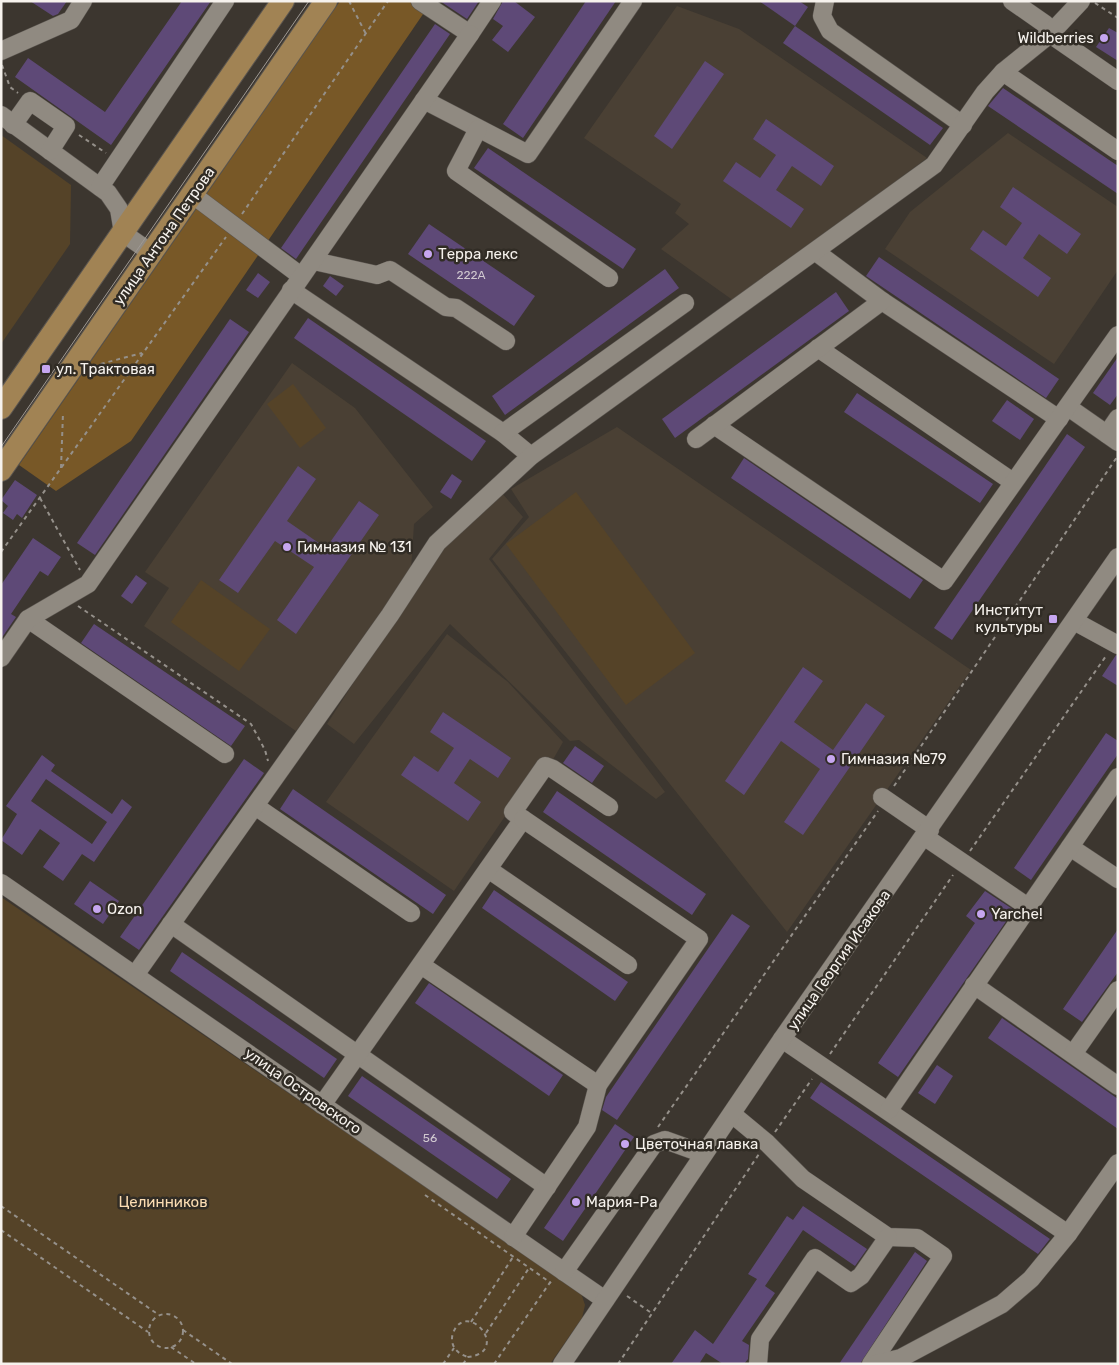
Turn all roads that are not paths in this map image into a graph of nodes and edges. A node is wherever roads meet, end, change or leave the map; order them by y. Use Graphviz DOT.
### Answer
graph roads {
  1 [pos="83,1"];
  2 [pos="225,1"];
  3 [pos="283,1"];
  4 [pos="326,1"];
  5 [pos="420,1"];
  6 [pos="492,1"];
  7 [pos="633,1"];
  8 [pos="825,1"];
  9 [pos="1012,1"];
  10 [pos="1081,1"];
  11 [pos="470,34"];
  12 [pos="1050,34"];
  13 [pos="1,52"];
  14 [pos="1003,72"];
  15 [pos="1118,81"];
  16 [pos="424,100"];
  17 [pos="7,120"];
  18 [pos="963,125"];
  19 [pos="478,129"];
  20 [pos="50,151"];
  21 [pos="1118,151"];
  22 [pos="100,187"];
  23 [pos="193,195"];
  24 [pos="123,233"];
  25 [pos="816,252"];
  26 [pos="153,254"];
  27 [pos="314,262"];
  28 [pos="609,278"];
  29 [pos="296,283"];
  30 [pos="882,301"];
  31 [pos="684,303"];
  32 [pos="1118,336"];
  33 [pos="506,341"];
  34 [pos="818,348"];
  35 [pos="1,408"];
  36 [pos="1064,413"];
  37 [pos="1118,418"];
  38 [pos="714,425"];
  39 [pos="503,433"];
  40 [pos="1112,438"];
  41 [pos="696,439"];
  42 [pos="531,456"];
  43 [pos="1,470"];
  44 [pos="1013,482"];
  45 [pos="1118,557"];
  46 [pos="28,619"];
  47 [pos="1074,621"];
  48 [pos="1116,644"];
  49 [pos="1,658"];
  50 [pos="225,754"];
  51 [pos="1118,777"];
  52 [pos="884,798"];
  53 [pos="255,806"];
  54 [pos="609,807"];
  55 [pos="523,819"];
  56 [pos="928,833"];
  57 [pos="1070,847"];
  58 [pos="488,869"];
  59 [pos="1118,879"];
  60 [pos="1,883"];
  61 [pos="1028,907"];
  62 [pos="411,913"];
  63 [pos="171,924"];
  64 [pos="421,965"];
  65 [pos="628,966"];
  66 [pos="135,975"];
  67 [pos="974,985"];
  68 [pos="1118,990"];
  69 [pos="782,1039"];
  70 [pos="1072,1054"];
  71 [pos="357,1055"];
  72 [pos="598,1085"];
  73 [pos="1118,1086"];
  74 [pos="322,1105"];
  75 [pos="889,1110"];
  76 [pos="732,1114"];
  77 [pos="704,1154"];
  78 [pos="1118,1163"];
  79 [pos="547,1187"];
  80 [pos="1068,1234"];
  81 [pos="888,1236"];
  82 [pos="513,1237"];
  83 [pos="562,1271"];
  84 [pos="605,1300"];
  85 [pos="562,1364"];
  86 [pos="758,1364"];
  87 [pos="871,1364"];
  88 [pos="876,1364"];
  1 -- 13 [label="street"];
  2 -- 22 [label="street"];
  3 -- 24 [label="main road"];
  4 -- 23 [label="main road, улица Антона Петрова"];
  5 -- 11 [label="street"];
  6 -- 11 [label="street"];
  7 -- 19 [label="street"];
  8 -- 18 [label="street"];
  9 -- 12 [label="street"];
  10 -- 12 [label="street"];
  11 -- 16 [label="street"];
  12 -- 14 [label="street"];
  12 -- 15 [label="street"];
  14 -- 18 [label="street"];
  14 -- 21 [label="street"];
  16 -- 19 [label="street"];
  16 -- 27 [label="street"];
  17 -- 20 [label="street"];
  17 -- 20 [label="street"];
  18 -- 25 [label="street"];
  19 -- 28 [label="street"];
  20 -- 22 [label="street"];
  22 -- 24 [label="street"];
  23 -- 26 [label="main road, улица Антона Петрова"];
  23 -- 29 [label="street"];
  24 -- 26 [label="street"];
  24 -- 35 [label="main road"];
  25 -- 30 [label="street"];
  25 -- 42 [label="street"];
  26 -- 43 [label="main road, улица Антона Петрова"];
  27 -- 29 [label="street"];
  27 -- 33 [label="street"];
  29 -- 39 [label="street"];
  29 -- 46 [label="street"];
  30 -- 34 [label="street"];
  30 -- 36 [label="street"];
  31 -- 39 [label="street"];
  32 -- 36 [label="street"];
  34 -- 38 [label="street"];
  34 -- 44 [label="street"];
  36 -- 40 [label="street"];
  36 -- 44 [label="street"];
  37 -- 40 [label="street"];
  38 -- 41 [label="street"];
  38 -- 44 [label="street"];
  39 -- 42 [label="street"];
  42 -- 53 [label="street"];
  45 -- 47 [label="street, улица Георгия Исакова"];
  46 -- 49 [label="street"];
  46 -- 50 [label="street"];
  47 -- 48 [label="street"];
  47 -- 56 [label="street, улица Георгия Исакова"];
  51 -- 57 [label="street"];
  52 -- 56 [label="street"];
  53 -- 62 [label="street"];
  53 -- 63 [label="street"];
  54 -- 55 [label="street"];
  55 -- 58 [label="street"];
  55 -- 72 [label="street"];
  56 -- 61 [label="street"];
  56 -- 69 [label="street, улица Георгия Исакова"];
  57 -- 59 [label="street"];
  57 -- 61 [label="street"];
  58 -- 64 [label="street"];
  58 -- 65 [label="street"];
  60 -- 66 [label="street, улица Островского"];
  61 -- 67 [label="street"];
  63 -- 66 [label="street"];
  63 -- 71 [label="street"];
  64 -- 71 [label="street"];
  64 -- 72 [label="street"];
  66 -- 74 [label="street, улица Островского"];
  67 -- 70 [label="street"];
  67 -- 75 [label="street"];
  68 -- 70 [label="street"];
  69 -- 75 [label="street"];
  69 -- 76 [label="street, улица Георгия Исакова"];
  70 -- 73 [label="street"];
  71 -- 74 [label="street"];
  71 -- 79 [label="street"];
  72 -- 79 [label="street"];
  74 -- 82 [label="street, улица Островского"];
  75 -- 80 [label="street"];
  76 -- 77 [label="street, улица Георгия Исакова"];
  76 -- 81 [label="street"];
  77 -- 83 [label="street"];
  77 -- 84 [label="street, улица Георгия Исакова"];
  78 -- 80 [label="street"];
  79 -- 82 [label="street"];
  80 -- 88 [label="street"];
  81 -- 86 [label="street"];
  81 -- 87 [label="street"];
  82 -- 83 [label="street, улица Островского"];
  83 -- 84 [label="street, улица Островского"];
  84 -- 85 [label="street, улица Георгия Исакова"];
}
